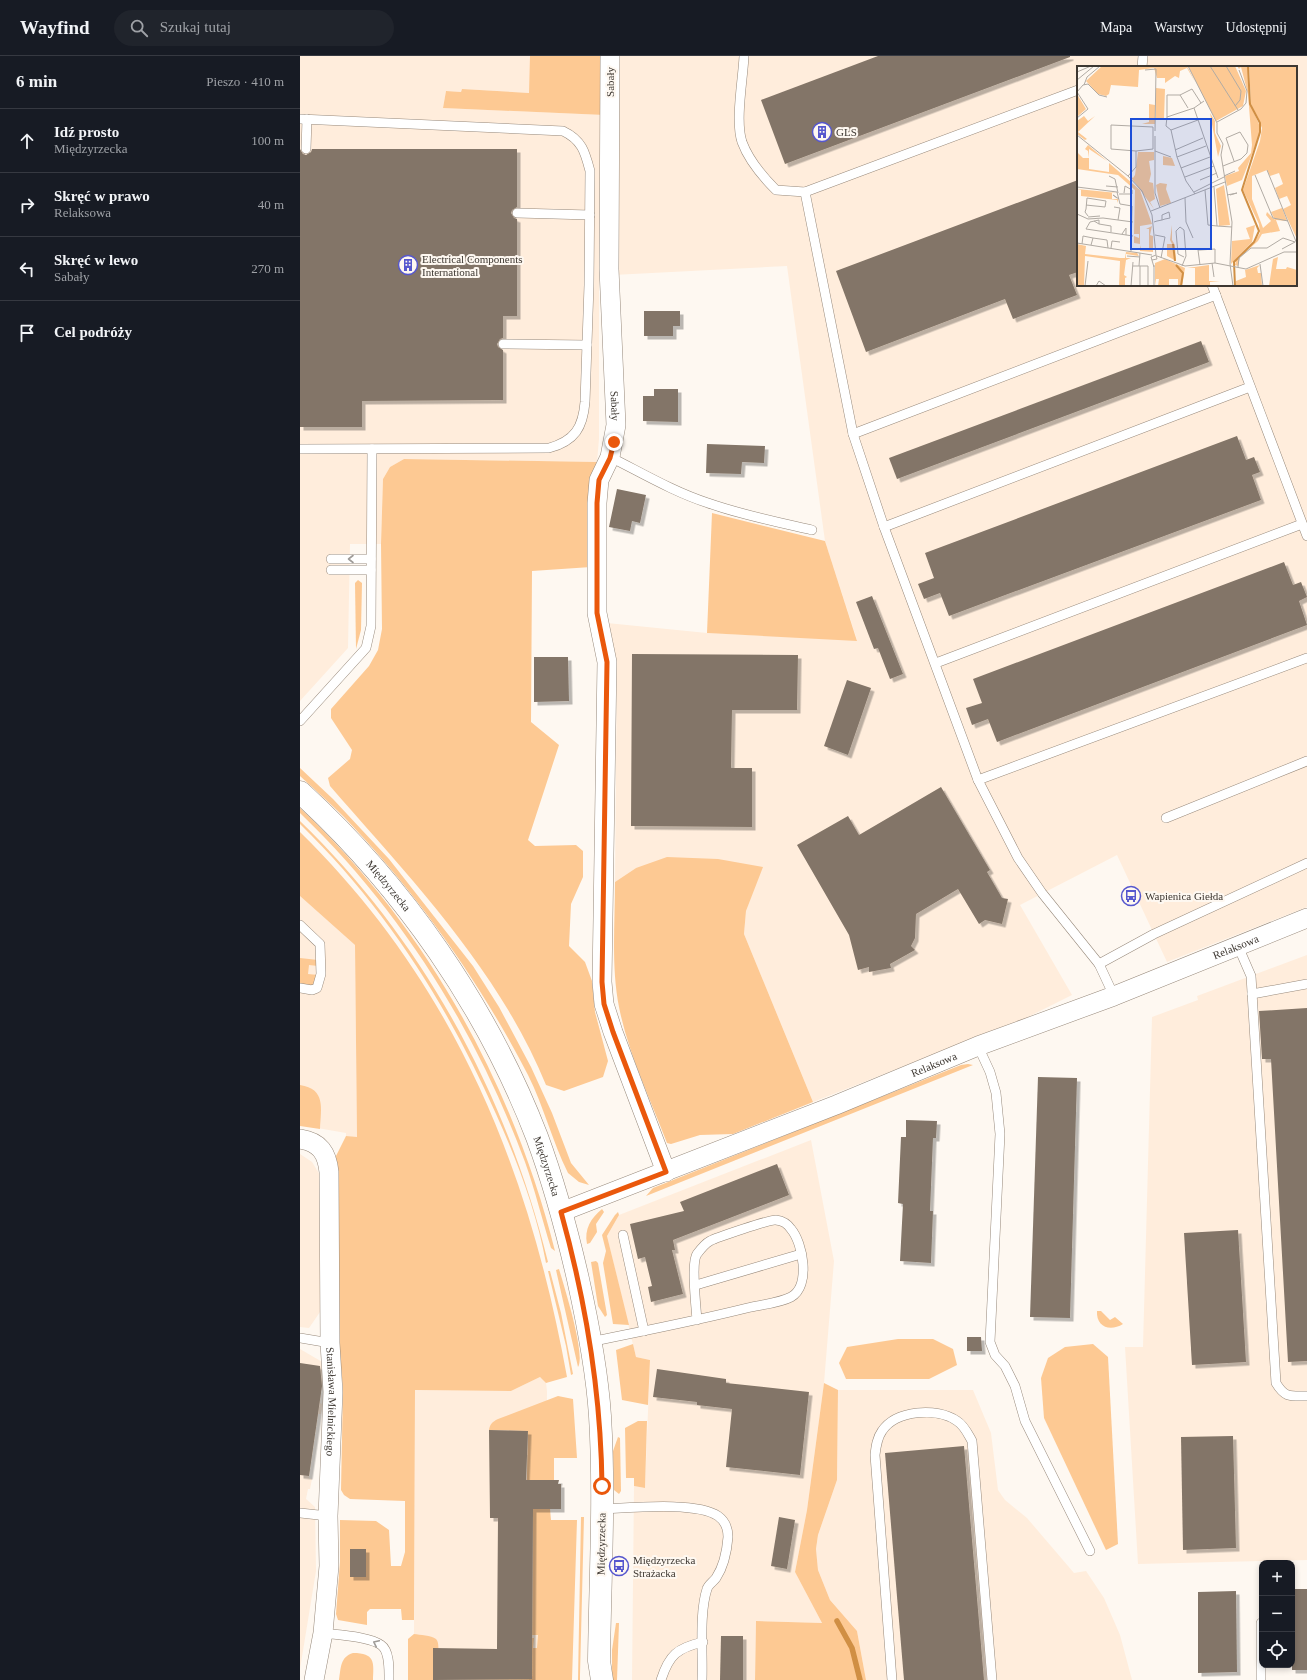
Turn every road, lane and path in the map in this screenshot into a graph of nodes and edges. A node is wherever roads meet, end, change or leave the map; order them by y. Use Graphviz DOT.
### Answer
graph roads {
  1 [pos="610,56"];
  2 [pos="744,56"];
  3 [pos="1144,56"];
  4 [pos="1140,66"];
  5 [pos="1077,90"];
  6 [pos="304,119"];
  7 [pos="306,149"];
  8 [pos="805,192"];
  9 [pos="517,213"];
  10 [pos="590,216"];
  11 [pos="1212,286"];
  12 [pos="1216,295"];
  13 [pos="503,344"];
  14 [pos="587,345"];
  15 [pos="1250,387"];
  16 [pos="853,434"];
  17 [pos="300,449"];
  18 [pos="372,449"];
  19 [pos="610,458"];
  20 [pos="1302,524"];
  21 [pos="884,527"];
  22 [pos="812,530"];
  23 [pos="1307,536"];
  24 [pos="332,559"];
  25 [pos="371,559"];
  26 [pos="332,570"];
  27 [pos="371,570"];
  28 [pos="1307,658"];
  29 [pos="936,663"];
  30 [pos="300,721"];
  31 [pos="1307,761"];
  32 [pos="978,780"];
  33 [pos="300,792"];
  34 [pos="1166,818"];
  35 [pos="1307,862"];
  36 [pos="1307,918"];
  37 [pos="302,931"];
  38 [pos="1238,946"];
  39 [pos="1099,964"];
  40 [pos="1307,984"];
  41 [pos="300,988"];
  42 [pos="1252,994"];
  43 [pos="1114,996"];
  44 [pos="978,1046"];
  45 [pos="300,1139"];
  46 [pos="666,1172"];
  47 [pos="561,1212"];
  48 [pos="622,1235"];
  49 [pos="801,1254"];
  50 [pos="696,1285"];
  51 [pos="697,1320"];
  52 [pos="644,1331"];
  53 [pos="300,1338"];
  54 [pos="330,1342"];
  55 [pos="590,1342"];
  56 [pos="1307,1396"];
  57 [pos="601,1509"];
  58 [pos="300,1513"];
  59 [pos="328,1516"];
  60 [pos="1090,1551"];
  61 [pos="1261,1632"];
  62 [pos="323,1633"];
  63 [pos="703,1642"];
  64 [pos="599,1674"];
  65 [pos="314,1680"];
  66 [pos="389,1680"];
  67 [pos="661,1680"];
  68 [pos="702,1680"];
  69 [pos="892,1680"];
  70 [pos="992,1680"];
  71 [pos="1261,1680"];
  1 -- 19 [label="street, Sabały"];
  2 -- 8 [label="lane"];
  3 -- 4 [label="lane"];
  5 -- 8 [label="lane"];
  6 -- 7 [label="lane"];
  6 -- 10 [label="lane"];
  8 -- 16 [label="lane"];
  9 -- 10 [label="lane"];
  10 -- 14 [label="lane"];
  11 -- 12 [label="lane"];
  12 -- 15 [label="lane"];
  12 -- 16 [label="lane"];
  13 -- 14 [label="lane"];
  14 -- 18 [label="lane"];
  15 -- 20 [label="lane"];
  15 -- 21 [label="lane"];
  16 -- 21 [label="lane"];
  17 -- 18 [label="lane"];
  18 -- 25 [label="lane"];
  19 -- 22 [label="lane"];
  19 -- 46 [label="street, Sabały"];
  20 -- 23 [label="lane"];
  20 -- 29 [label="lane"];
  21 -- 29 [label="lane"];
  25 -- 24 [label="lane, one-way"];
  25 -- 27 [label="lane"];
  26 -- 27 [label="lane"];
  27 -- 30 [label="lane"];
  28 -- 32 [label="lane"];
  29 -- 32 [label="lane"];
  31 -- 34 [label="lane"];
  32 -- 39 [label="lane"];
  33 -- 47 [label="main road, Międzyrzecka"];
  35 -- 39 [label="lane"];
  36 -- 38 [label="street, Relaksowa"];
  37 -- 41 [label="lane"];
  38 -- 42 [label="lane"];
  38 -- 43 [label="street, Relaksowa"];
  39 -- 43 [label="lane"];
  40 -- 42 [label="lane"];
  42 -- 56 [label="lane"];
  43 -- 44 [label="street, Relaksowa"];
  44 -- 46 [label="street, Relaksowa"];
  44 -- 60 [label="lane"];
  45 -- 54 [label="street, Stanisława Mielnickiego"];
  46 -- 47 [label="street, Relaksowa"];
  47 -- 55 [label="main road, Międzyrzecka"];
  48 -- 52 [label="lane"];
  49 -- 50 [label="lane"];
  49 -- 50 [label="lane"];
  49 -- 51 [label="lane"];
  50 -- 51 [label="lane"];
  51 -- 52 [label="lane"];
  52 -- 55 [label="lane"];
  53 -- 54 [label="lane"];
  54 -- 59 [label="street, Stanisława Mielnickiego"];
  55 -- 57 [label="main road, Międzyrzecka"];
  57 -- 63 [label="lane"];
  57 -- 64 [label="main road, Międzyrzecka"];
  58 -- 59 [label="lane"];
  59 -- 62 [label="street, Stanisława Mielnickiego"];
  61 -- 71 [label="lane"];
  62 -- 65 [label="street, Stanisława Mielnickiego"];
  66 -- 62 [label="lane, one-way"];
  63 -- 67 [label="lane"];
  63 -- 68 [label="lane"];
  69 -- 70 [label="lane"];
}
